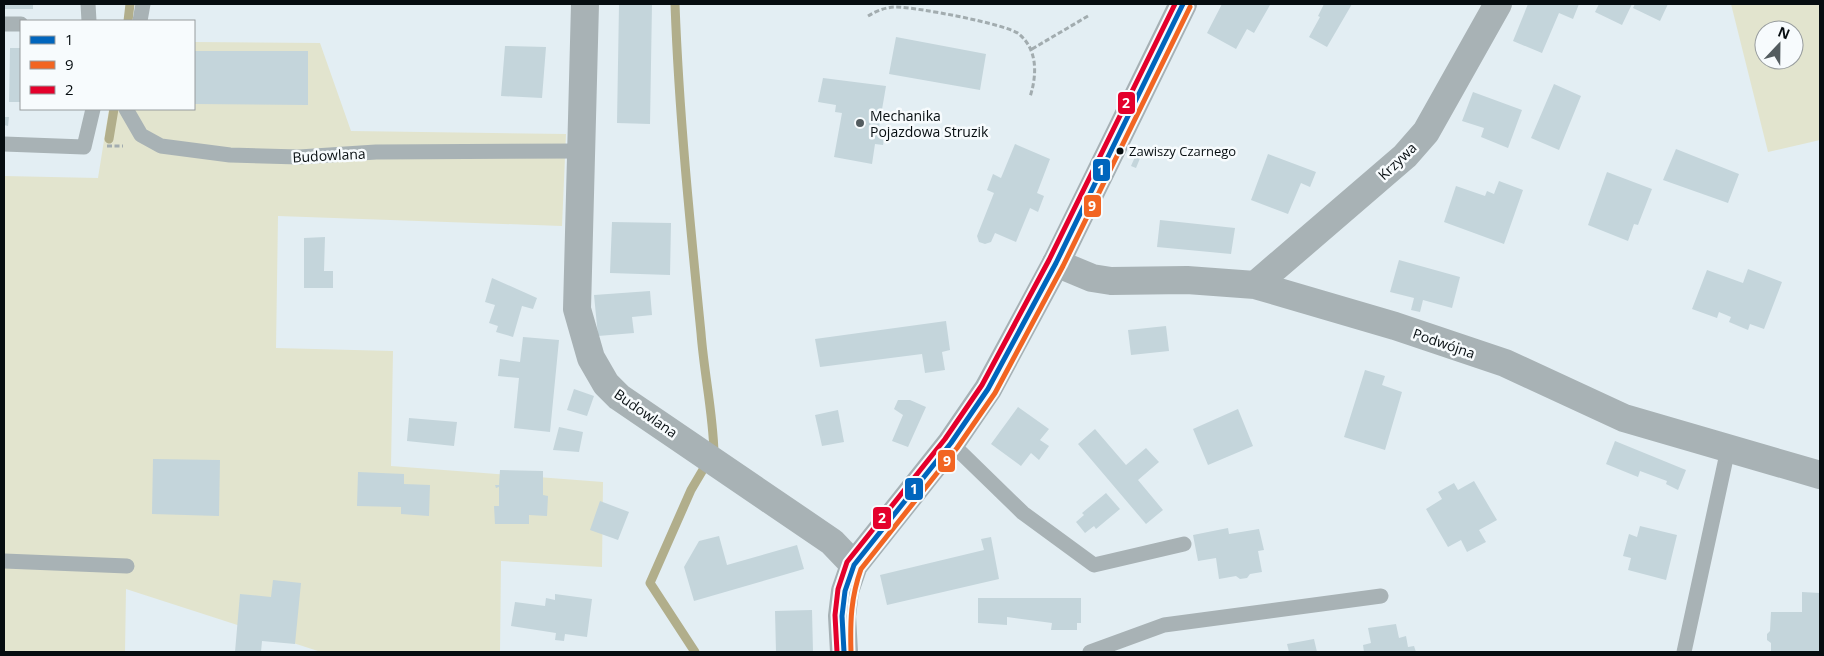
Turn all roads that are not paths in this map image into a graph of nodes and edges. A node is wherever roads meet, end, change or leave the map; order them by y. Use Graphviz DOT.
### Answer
graph roads {
  1 [pos="88,4"];
  2 [pos="143,4"];
  3 [pos="585,4"];
  4 [pos="1183,4"];
  5 [pos="1498,4"];
  6 [pos="89,20"];
  7 [pos="140,20"];
  8 [pos="4,24"];
  9 [pos="20,24"];
  10 [pos="93,110"];
  11 [pos="127,110"];
  12 [pos="4,144"];
  13 [pos="580,151"];
  14 [pos="1056,263"];
  15 [pos="1254,284"];
  16 [pos="952,443"];
  17 [pos="1728,449"];
  18 [pos="1820,475"];
  19 [pos="1184,544"];
  20 [pos="4,561"];
  21 [pos="854,565"];
  22 [pos="127,566"];
  23 [pos="1380,596"];
  24 [pos="844,652"];
  25 [pos="1090,652"];
  26 [pos="1684,652"];
  1 -- 6 [label="lane"];
  2 -- 7 [label="lane"];
  3 -- 13 [label="street, Budowlana"];
  4 -- 14 [label="main road"];
  5 -- 15 [label="street, Krzywa"];
  8 -- 9 [label="lane"];
  10 -- 12 [label="lane"];
  11 -- 13 [label="lane, Budowlana"];
  13 -- 21 [label="street, Budowlana"];
  14 -- 15 [label="street, Podwójna"];
  14 -- 16 [label="main road"];
  15 -- 17 [label="street, Podwójna"];
  16 -- 19 [label="lane"];
  16 -- 21 [label="main road"];
  17 -- 18 [label="street, Podwójna"];
  17 -- 26 [label="lane"];
  20 -- 22 [label="lane"];
  21 -- 24 [label="main road"];
  23 -- 25 [label="lane"];
}
